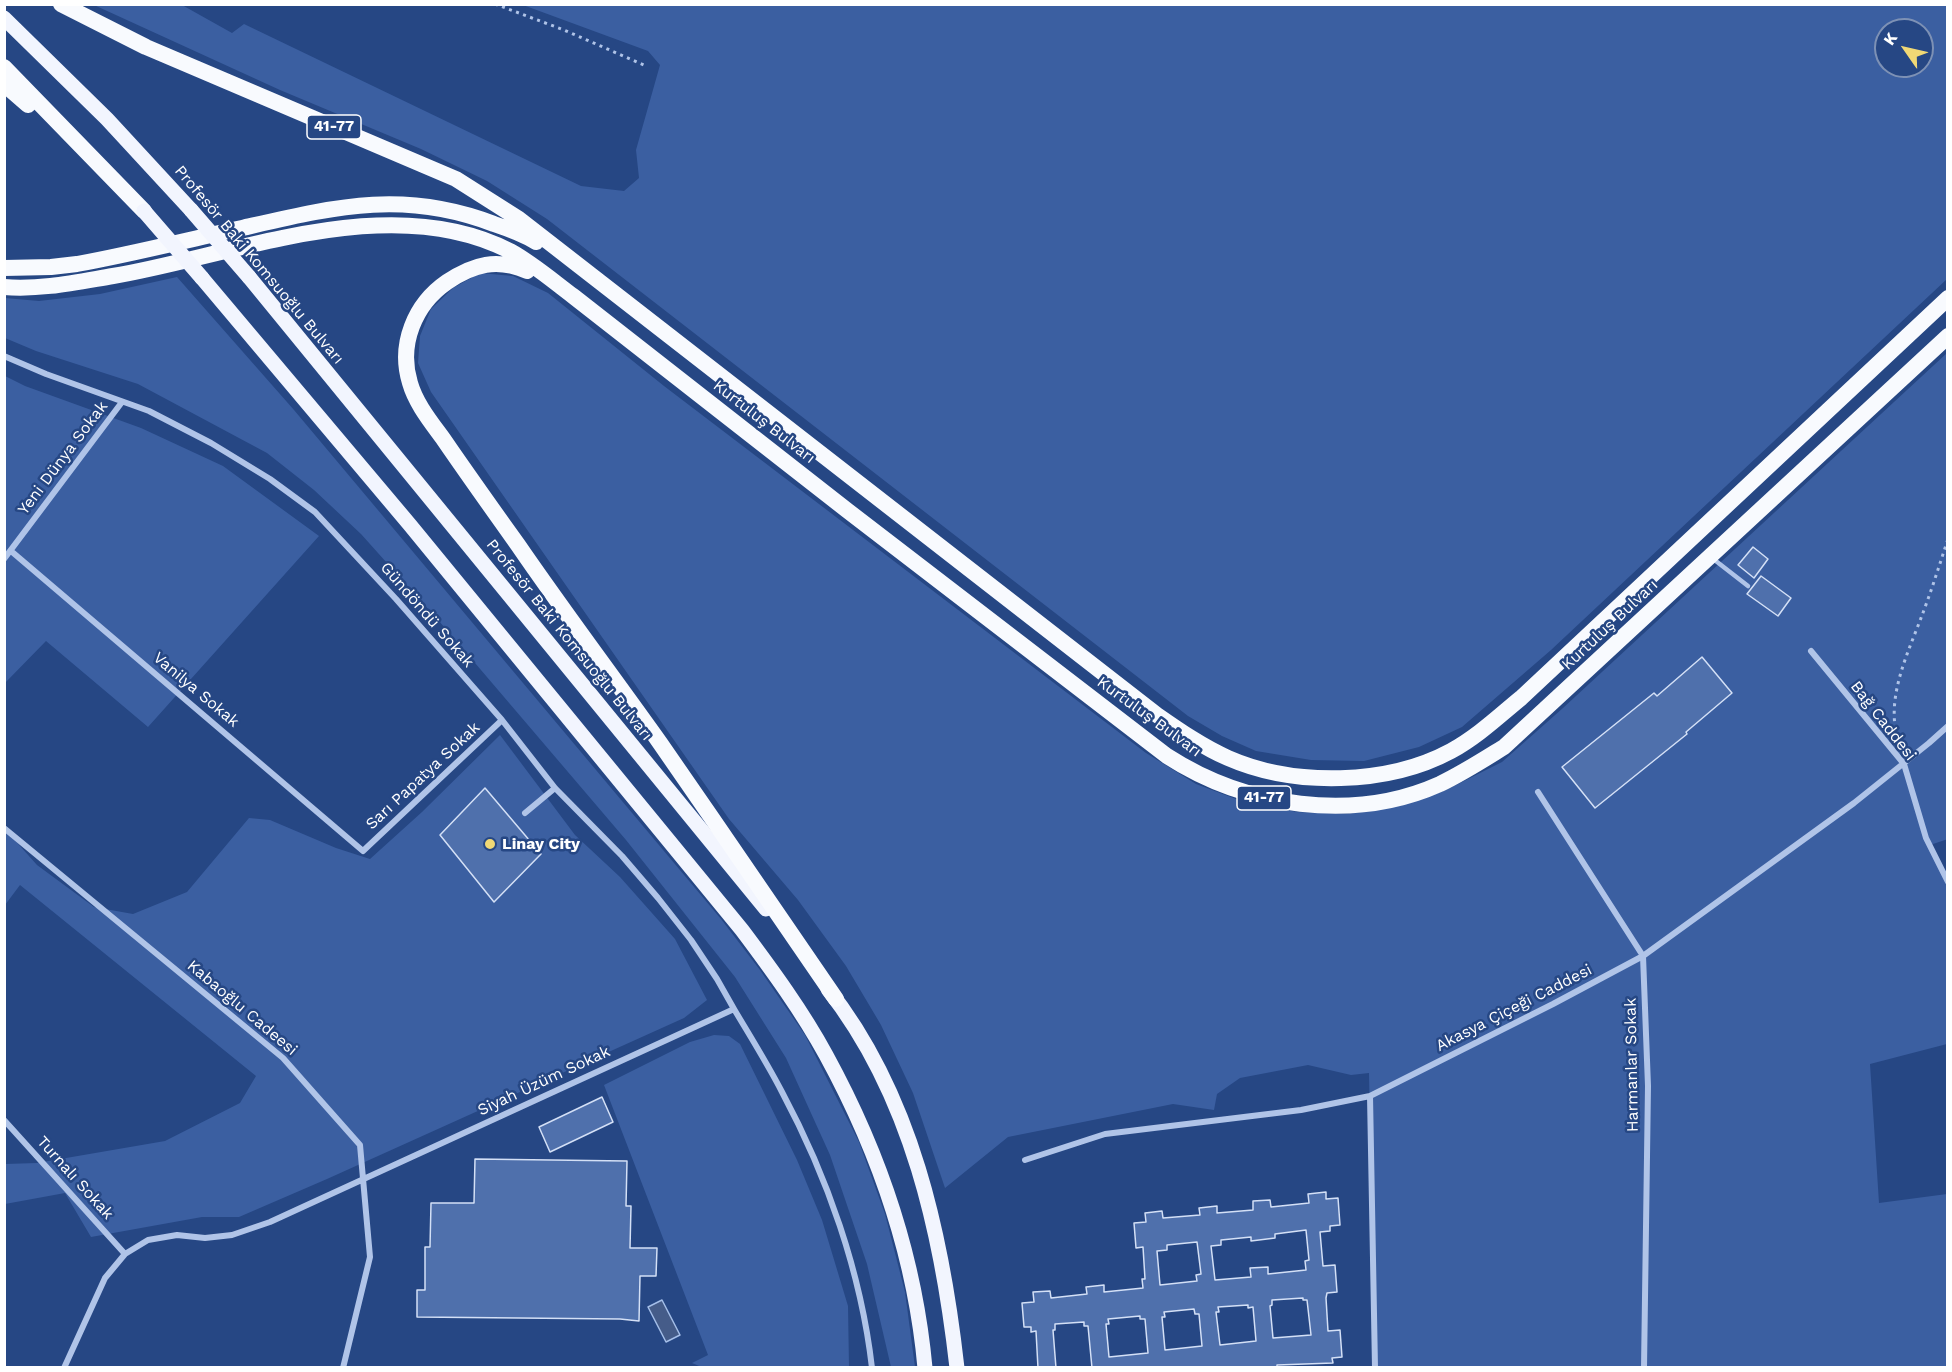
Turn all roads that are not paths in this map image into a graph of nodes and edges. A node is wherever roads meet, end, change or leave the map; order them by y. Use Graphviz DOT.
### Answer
graph roads {
  1 [pos="61,4"];
  2 [pos="4,18"];
  3 [pos="4,67"];
  4 [pos="4,84"];
  5 [pos="144,211"];
  6 [pos="4,268"];
  7 [pos="591,274"];
  8 [pos="4,287"];
  9 [pos="573,296"];
  10 [pos="1947,298"];
  11 [pos="1947,336"];
  12 [pos="4,356"];
  13 [pos="122,402"];
  14 [pos="11,551"];
  15 [pos="1710,557"];
  16 [pos="4,559"];
  17 [pos="1748,586"];
  18 [pos="1810,651"];
  19 [pos="502,720"];
  20 [pos="1947,726"];
  21 [pos="1904,764"];
  22 [pos="555,788"];
  23 [pos="1538,792"];
  24 [pos="525,813"];
  25 [pos="4,828"];
  26 [pos="363,851"];
  27 [pos="1947,882"];
  28 [pos="1643,956"];
  29 [pos="836,999"];
  30 [pos="734,1009"];
  31 [pos="1370,1096"];
  32 [pos="4,1120"];
  33 [pos="1025,1160"];
  34 [pos="363,1179"];
  35 [pos="125,1254"];
  36 [pos="64,1368"];
  37 [pos="343,1368"];
  38 [pos="872,1368"];
  39 [pos="925,1368"];
  40 [pos="957,1368"];
  41 [pos="1375,1368"];
  42 [pos="1644,1368"];
  1 -- 7 [label="highway, 41-77"];
  2 -- 29 [label="main road, Profesör Baki Komsuoğlu Bulvarı, bridge"];
  3 -- 5 [label="highway"];
  4 -- 5 [label="highway"];
  5 -- 39 [label="main road, bridge"];
  6 -- 7 [label="highway"];
  7 -- 10 [label="highway, Kurtuluş Bulvarı / 41-77"];
  8 -- 9 [label="highway, 41-77"];
  9 -- 15 [label="highway, Kurtuluş Bulvarı / 41-77"];
  9 -- 29 [label="highway"];
  11 -- 15 [label="highway, Kurtuluş Bulvarı / 41-77"];
  12 -- 13 [label="street, Gündöndü Sokak"];
  13 -- 14 [label="street, Yeni Dünya Sokak"];
  13 -- 19 [label="street, Gündöndü Sokak"];
  14 -- 16 [label="street, Yeni Dünya Sokak"];
  14 -- 26 [label="street, Vanilya Sokak"];
  15 -- 17 [label="lane"];
  18 -- 21 [label="street, Bağ Caddesi"];
  19 -- 22 [label="street, Gündöndü Sokak"];
  19 -- 26 [label="street, Sarı Papatya Sokak"];
  20 -- 21 [label="street, Akasya Çiçeği Caddesi"];
  21 -- 27 [label="street, Bağ Caddesi"];
  21 -- 28 [label="street, Akasya Çiçeği Caddesi"];
  22 -- 24 [label="street"];
  22 -- 30 [label="street, Gündöndü Sokak"];
  23 -- 28 [label="street"];
  25 -- 34 [label="street, Kabaoğlu Cadeesi"];
  28 -- 31 [label="street, Akasya Çiçeği Caddesi"];
  28 -- 42 [label="street, Harmanlar Sokak"];
  29 -- 40 [label="main road, Profesör Baki Komsuoğlu Bulvarı"];
  30 -- 34 [label="street, Siyah Üzüm Sokak"];
  30 -- 38 [label="street"];
  31 -- 33 [label="street, Akasya Çiçeği Caddesi"];
  31 -- 41 [label="street"];
  32 -- 35 [label="street, Turnalı Sokak"];
  34 -- 35 [label="street, Siyah Üzüm Sokak"];
  34 -- 37 [label="street, Kabaoğlu Cadeesi"];
  35 -- 36 [label="street, Siyah Üzüm Sokak"];
}
